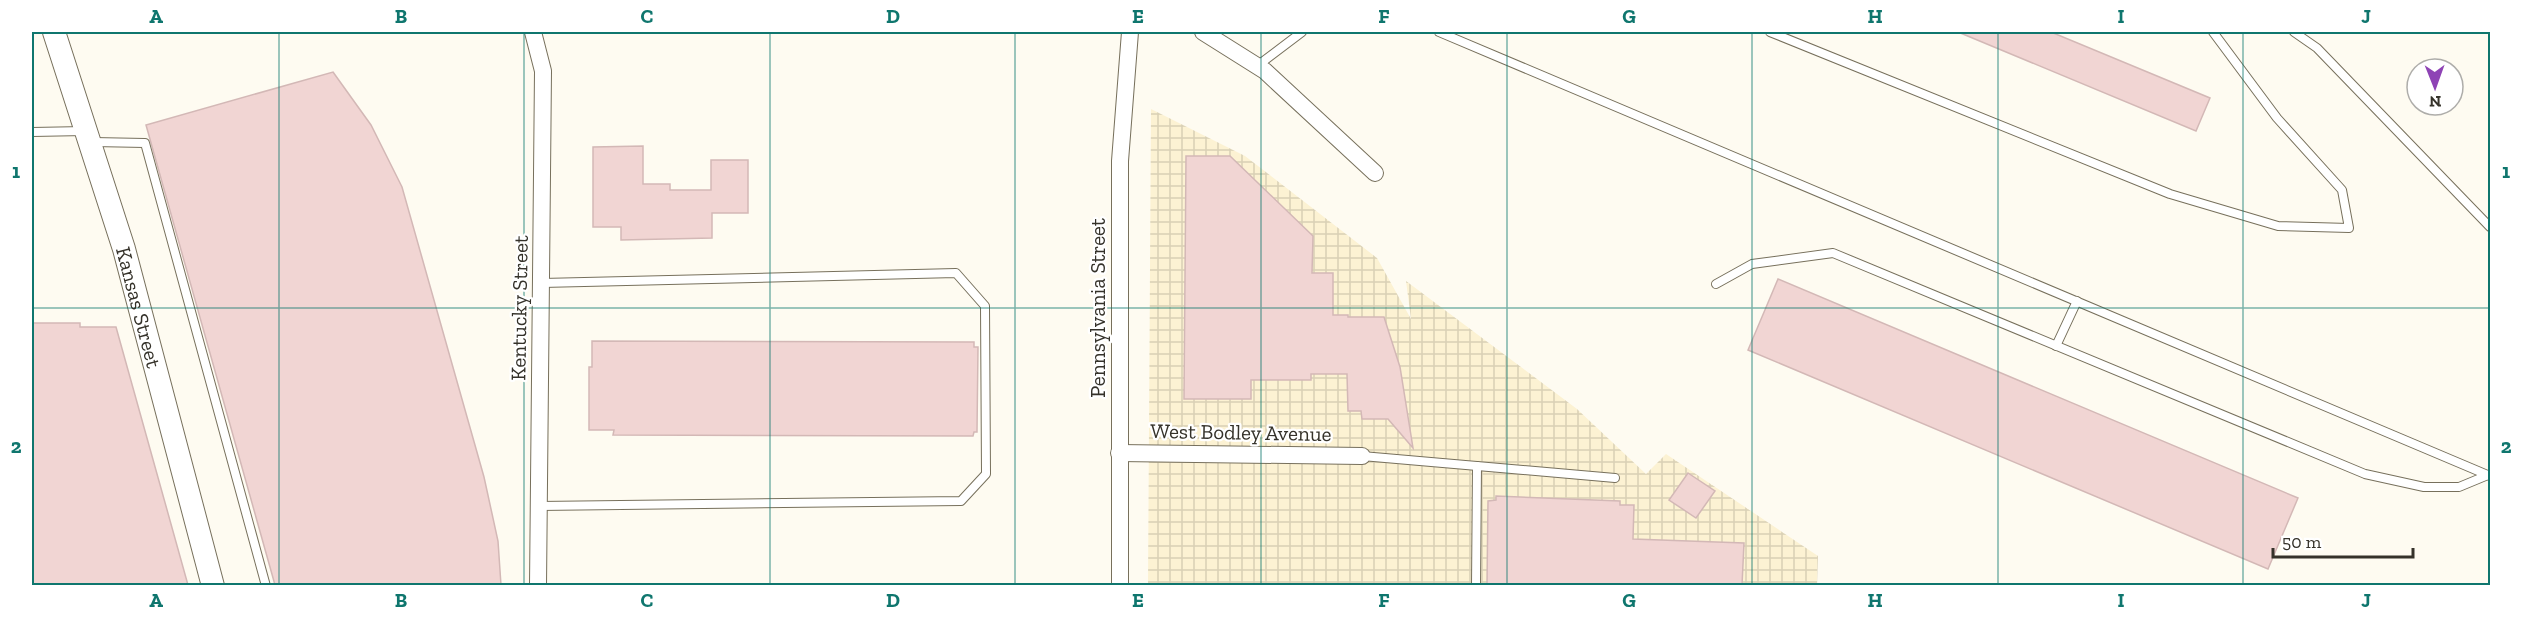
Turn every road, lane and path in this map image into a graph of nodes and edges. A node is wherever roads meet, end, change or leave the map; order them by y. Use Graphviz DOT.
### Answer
graph roads {
  1 [pos="54,32"];
  2 [pos="533,32"];
  3 [pos="1130,32"];
  4 [pos="1203,32"];
  5 [pos="1302,32"];
  6 [pos="1439,32"];
  7 [pos="1770,32"];
  8 [pos="2214,32"];
  9 [pos="2294,32"];
  10 [pos="1257,66"];
  11 [pos="32,132"];
  12 [pos="88,137"];
  13 [pos="1375,173"];
  14 [pos="2490,227"];
  15 [pos="542,283"];
  16 [pos="1716,284"];
  17 [pos="2077,301"];
  18 [pos="2056,346"];
  19 [pos="1119,453"];
  20 [pos="1362,456"];
  21 [pos="1477,466"];
  22 [pos="2489,476"];
  23 [pos="1615,478"];
  24 [pos="539,506"];
  25 [pos="213,585"];
  26 [pos="266,585"];
  27 [pos="538,585"];
  28 [pos="1120,585"];
  29 [pos="1476,585"];
  1 -- 12 [label="street, Kansas Street"];
  2 -- 15 [label="street, Kentucky Street"];
  3 -- 19 [label="street, Pennsylvania Street"];
  4 -- 10 [label="street"];
  5 -- 10 [label="lane"];
  6 -- 17 [label="lane"];
  7 -- 8 [label="lane"];
  9 -- 14 [label="lane"];
  10 -- 13 [label="street"];
  11 -- 12 [label="lane"];
  12 -- 25 [label="street, Kansas Street"];
  12 -- 26 [label="lane"];
  15 -- 24 [label="street, Kentucky Street"];
  15 -- 24 [label="lane"];
  16 -- 18 [label="lane"];
  17 -- 18 [label="lane"];
  17 -- 22 [label="lane"];
  18 -- 22 [label="lane"];
  19 -- 20 [label="street, West Bodley Avenue"];
  19 -- 28 [label="street, Pennsylvania Street"];
  20 -- 21 [label="lane"];
  21 -- 23 [label="lane"];
  21 -- 29 [label="lane"];
  24 -- 27 [label="street, Kentucky Street"];
}
